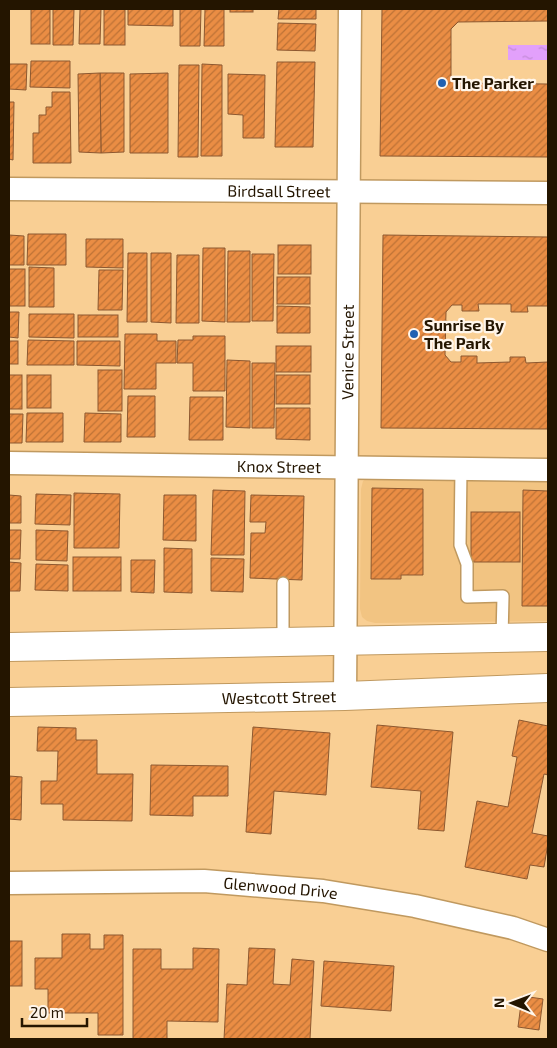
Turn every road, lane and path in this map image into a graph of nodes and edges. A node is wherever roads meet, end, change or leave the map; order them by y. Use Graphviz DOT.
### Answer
graph roads {
  1 [pos="350,9"];
  2 [pos="9,189"];
  3 [pos="347,192"];
  4 [pos="548,193"];
  5 [pos="9,463"];
  6 [pos="348,468"];
  7 [pos="461,469"];
  8 [pos="548,470"];
  9 [pos="283,583"];
  10 [pos="548,637"];
  11 [pos="502,638"];
  12 [pos="345,640"];
  13 [pos="283,641"];
  14 [pos="9,647"];
  15 [pos="548,688"];
  16 [pos="346,696"];
  17 [pos="9,702"];
  18 [pos="9,883"];
  19 [pos="548,940"];
  1 -- 3 [label="street, Venice Street"];
  2 -- 3 [label="street, Birdsall Street"];
  3 -- 4 [label="street, Birdsall Street"];
  3 -- 6 [label="street, Venice Street"];
  5 -- 6 [label="street, Knox Street"];
  6 -- 7 [label="street, Knox Street"];
  6 -- 12 [label="street, Venice Street"];
  7 -- 8 [label="street, Knox Street"];
  7 -- 11 [label="lane"];
  9 -- 13 [label="lane"];
  10 -- 11 [label="main road"];
  11 -- 12 [label="main road"];
  12 -- 13 [label="main road"];
  12 -- 16 [label="street, Venice Street"];
  13 -- 14 [label="main road"];
  15 -- 16 [label="main road, Westcott Street"];
  16 -- 17 [label="main road, Westcott Street"];
  18 -- 19 [label="street, Glenwood Drive"];
}
